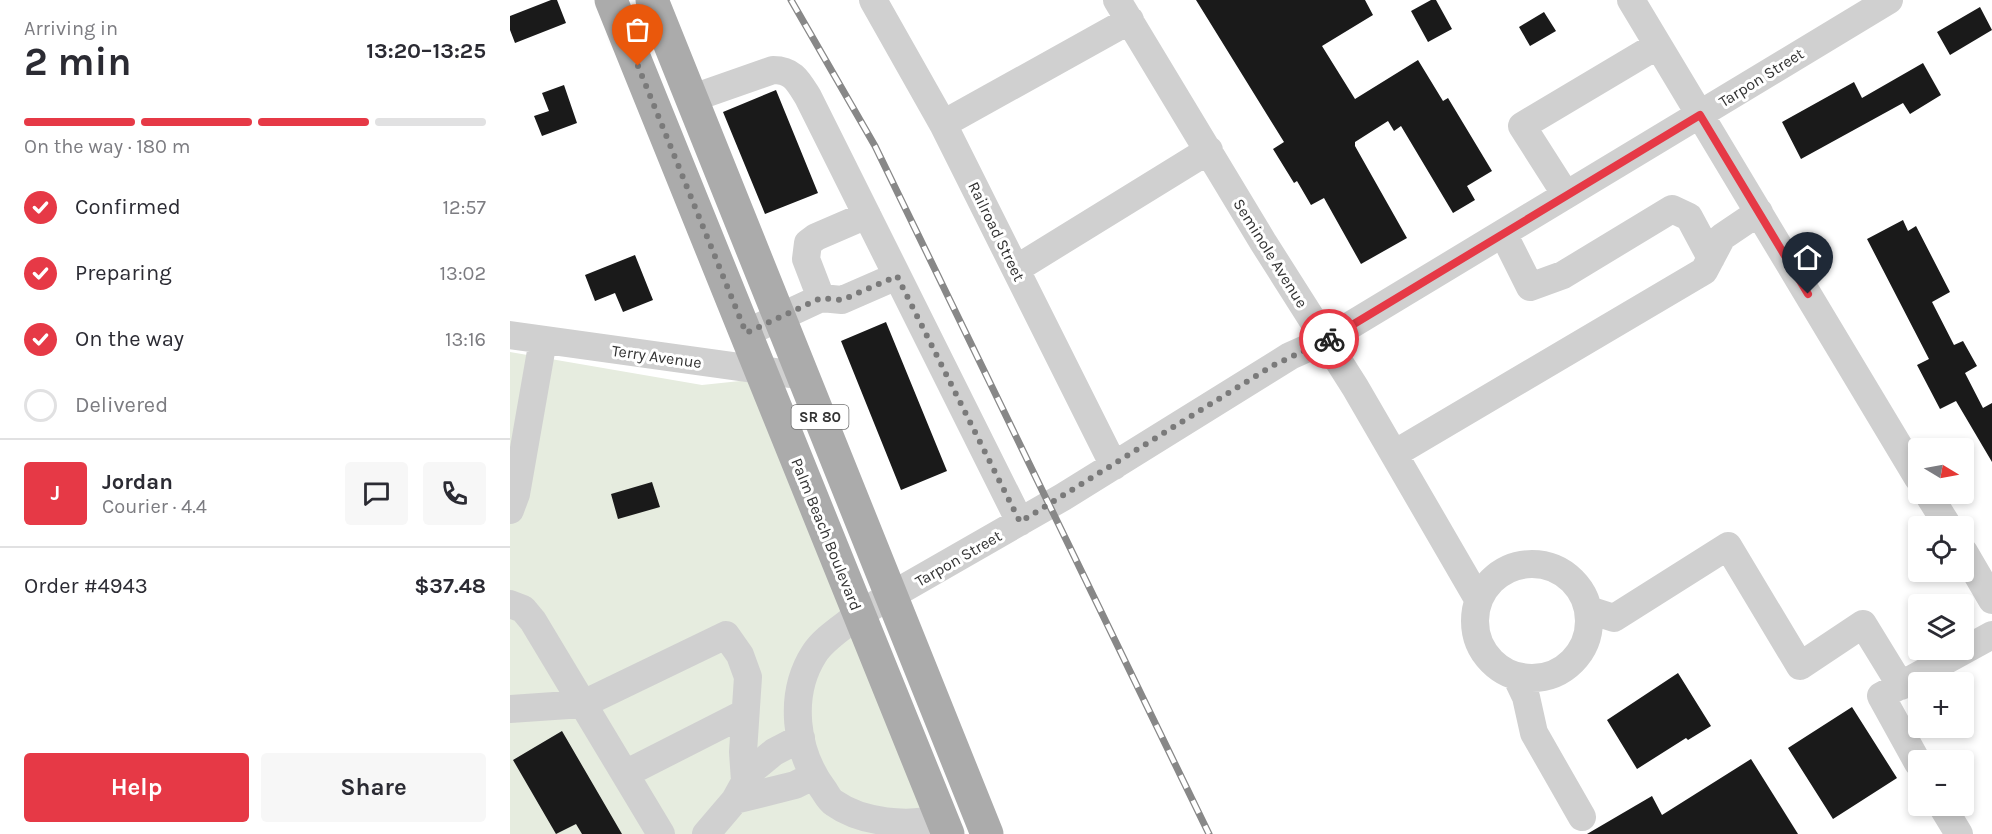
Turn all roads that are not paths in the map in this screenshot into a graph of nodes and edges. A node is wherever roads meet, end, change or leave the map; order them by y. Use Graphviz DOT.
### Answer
graph roads {
  1 [pos="611,0"];
  2 [pos="652,0"];
  3 [pos="873,0"];
  4 [pos="1631,0"];
  5 [pos="1889,0"];
  6 [pos="1121,5"];
  7 [pos="1658,45"];
  8 [pos="693,98"];
  9 [pos="1700,115"];
  10 [pos="943,124"];
  11 [pos="1209,150"];
  12 [pos="1566,195"];
  13 [pos="1759,213"];
  14 [pos="867,215"];
  15 [pos="1503,233"];
  16 [pos="1711,258"];
  17 [pos="1016,269"];
  18 [pos="897,276"];
  19 [pos="821,298"];
  20 [pos="780,317"];
  21 [pos="746,333"];
  22 [pos="510,335"];
  23 [pos="543,340"];
  24 [pos="1326,340"];
  25 [pos="761,370"];
  26 [pos="804,376"];
  27 [pos="1394,454"];
  28 [pos="1908,461"];
  29 [pos="1114,465"];
  30 [pos="510,510"];
  31 [pos="1020,522"];
  32 [pos="1974,569"];
  33 [pos="892,596"];
  34 [pos="1479,599"];
  35 [pos="1992,600"];
  36 [pos="510,604"];
  37 [pos="1588,610"];
  38 [pos="859,614"];
  39 [pos="1992,635"];
  40 [pos="1516,676"];
  41 [pos="1901,686"];
  42 [pos="583,704"];
  43 [pos="510,709"];
  44 [pos="745,713"];
  45 [pos="801,738"];
  46 [pos="1911,750"];
  47 [pos="625,774"];
  48 [pos="813,776"];
  49 [pos="740,790"];
  50 [pos="1948,816"];
  51 [pos="1582,817"];
  52 [pos="944,826"];
  53 [pos="662,834"];
  54 [pos="706,834"];
  55 [pos="987,834"];
  56 [pos="1959,834"];
  1 -- 21 [label="main road, Palm Beach Boulevard / SR 80"];
  2 -- 8 [label="main road, SR 80"];
  3 -- 10 [label="street, Railroad Street"];
  4 -- 7 [label="street"];
  5 -- 9 [label="street, Tarpon Street"];
  6 -- 10 [label="street"];
  6 -- 11 [label="street, Seminole Avenue"];
  7 -- 9 [label="street"];
  7 -- 12 [label="street"];
  8 -- 14 [label="street"];
  8 -- 20 [label="main road, SR 80"];
  9 -- 12 [label="street, Tarpon Street"];
  9 -- 13 [label="street"];
  10 -- 17 [label="street, Railroad Street"];
  11 -- 17 [label="street"];
  11 -- 24 [label="street, Seminole Avenue"];
  12 -- 15 [label="street, Tarpon Street"];
  13 -- 16 [label="street"];
  13 -- 28 [label="street"];
  14 -- 18 [label="street"];
  14 -- 19 [label="street"];
  15 -- 16 [label="street"];
  15 -- 24 [label="street, Tarpon Street"];
  16 -- 27 [label="street"];
  17 -- 29 [label="street, Railroad Street"];
  18 -- 19 [label="street"];
  18 -- 31 [label="street"];
  19 -- 20 [label="street"];
  20 -- 21 [label="street"];
  20 -- 26 [label="main road, SR 80"];
  21 -- 25 [label="main road, Palm Beach Boulevard / SR 80"];
  22 -- 23 [label="street, Terry Avenue"];
  23 -- 25 [label="street, Terry Avenue"];
  23 -- 30 [label="street"];
  24 -- 27 [label="street, Seminole Avenue"];
  24 -- 29 [label="street, Tarpon Street"];
  25 -- 26 [label="street, Terry Avenue"];
  25 -- 38 [label="main road, Palm Beach Boulevard / SR 80"];
  26 -- 33 [label="main road, SR 80"];
  27 -- 34 [label="street, Seminole Avenue"];
  29 -- 31 [label="street, Tarpon Street"];
  31 -- 33 [label="street, Tarpon Street"];
  32 -- 35 [label="street"];
  33 -- 38 [label="street, Tarpon Street"];
  33 -- 55 [label="main road, SR 80"];
  34 -- 37 [label="street"];
  34 -- 40 [label="street"];
  36 -- 42 [label="street"];
  37 -- 40 [label="street"];
  37 -- 41 [label="street"];
  38 -- 45 [label="street, Tarpon Street"];
  38 -- 52 [label="main road, Palm Beach Boulevard / SR 80"];
  39 -- 41 [label="street"];
  40 -- 51 [label="street"];
  41 -- 46 [label="street"];
  42 -- 43 [label="street"];
  42 -- 44 [label="street"];
  42 -- 47 [label="street"];
  44 -- 47 [label="street"];
  44 -- 49 [label="street"];
  45 -- 48 [label="street, Tarpon Street"];
  45 -- 49 [label="street"];
  47 -- 53 [label="street"];
  48 -- 49 [label="street"];
  48 -- 52 [label="street"];
  49 -- 54 [label="street"];
  50 -- 56 [label="street"];
}
